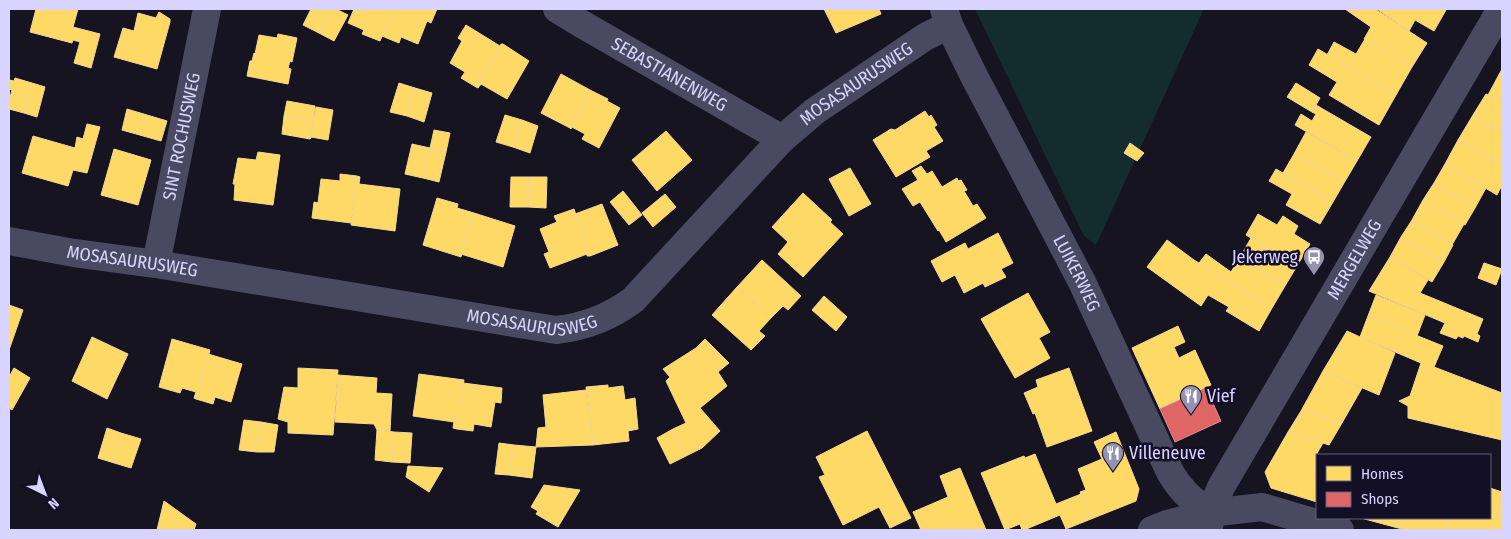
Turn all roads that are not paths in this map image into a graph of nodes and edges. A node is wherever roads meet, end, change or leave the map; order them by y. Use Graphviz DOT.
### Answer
graph roads {
  1 [pos="207,9"];
  2 [pos="557,9"];
  3 [pos="1501,9"];
  4 [pos="947,17"];
  5 [pos="782,139"];
  6 [pos="9,241"];
  7 [pos="156,264"];
  8 [pos="1210,521"];
  9 [pos="1152,530"];
  10 [pos="1340,530"];
  1 -- 7 [label="street, SINT ROCHUSWEG"];
  2 -- 5 [label="street, SEBASTIANENWEG"];
  3 -- 8 [label="street, MERGELWEG"];
  4 -- 5 [label="street, MOSASAURUSWEG"];
  4 -- 8 [label="street, LUIKERWEG"];
  5 -- 7 [label="street, MOSASAURUSWEG"];
  6 -- 7 [label="street, MOSASAURUSWEG"];
  8 -- 9 [label="street"];
  8 -- 10 [label="street"];
}
